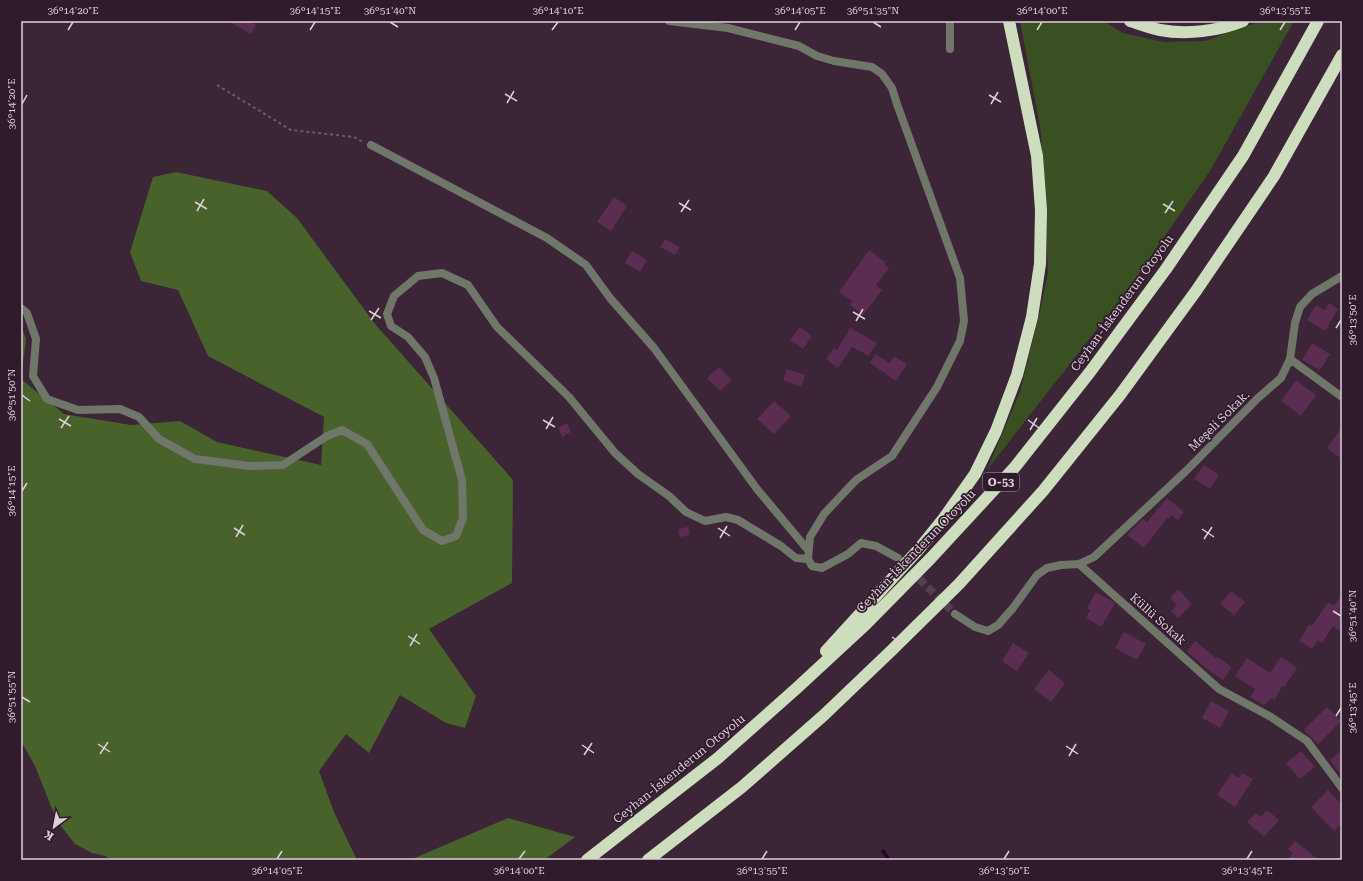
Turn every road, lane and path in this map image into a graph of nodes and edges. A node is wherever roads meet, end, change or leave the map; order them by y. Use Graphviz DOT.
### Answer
graph roads {
  1 [pos="669,21"];
  2 [pos="950,21"];
  3 [pos="1009,21"];
  4 [pos="1130,21"];
  5 [pos="1243,21"];
  6 [pos="1318,21"];
  7 [pos="950,49"];
  8 [pos="1342,55"];
  9 [pos="1342,63"];
  10 [pos="217,85"];
  11 [pos="371,145"];
  12 [pos="1274,176"];
  13 [pos="1342,276"];
  14 [pos="21,308"];
  15 [pos="1290,359"];
  16 [pos="1342,397"];
  17 [pos="808,554"];
  18 [pos="898,558"];
  19 [pos="1079,564"];
  20 [pos="955,614"];
  21 [pos="718,758"];
  22 [pos="1342,788"];
  23 [pos="587,860"];
  24 [pos="648,860"];
  1 -- 17 [label="street"];
  2 -- 7 [label="street"];
  3 -- 21 [label="highway"];
  4 -- 5 [label="highway"];
  6 -- 21 [label="highway, Ceyhan-İskenderun Otoyolu / O-53"];
  8 -- 12 [label="highway"];
  9 -- 12 [label="highway"];
  10 -- 11 [label="path"];
  11 -- 17 [label="street"];
  12 -- 24 [label="highway"];
  13 -- 15 [label="street, Meşeli Sokak."];
  14 -- 17 [label="street"];
  15 -- 16 [label="street"];
  15 -- 19 [label="street, Meşeli Sokak."];
  17 -- 18 [label="street"];
  19 -- 20 [label="street"];
  19 -- 22 [label="street, Küllü Sokak"];
  21 -- 23 [label="highway, Ceyhan-İskenderun Otoyolu / O-53"];
}
